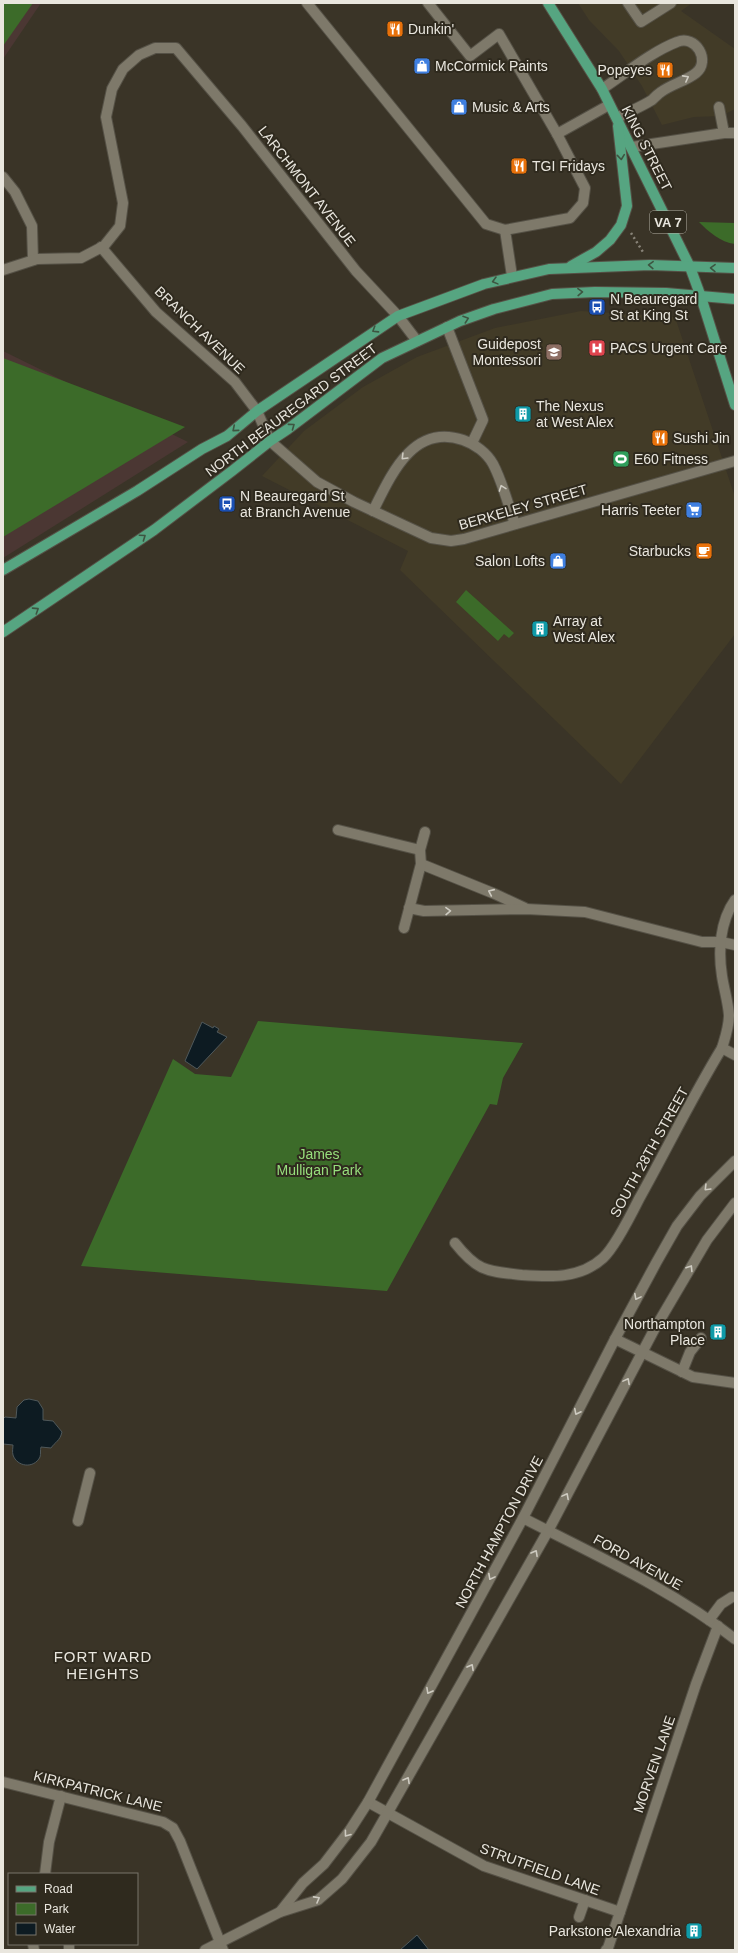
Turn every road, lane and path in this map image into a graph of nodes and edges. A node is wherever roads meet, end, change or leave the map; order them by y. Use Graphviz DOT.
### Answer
graph roads {
  1 [pos="307,3"];
  2 [pos="428,3"];
  3 [pos="548,3"];
  4 [pos="628,3"];
  5 [pos="671,3"];
  6 [pos="602,89"];
  7 [pos="609,104"];
  8 [pos="719,107"];
  9 [pos="617,118"];
  10 [pos="724,133"];
  11 [pos="735,133"];
  12 [pos="557,134"];
  13 [pos="632,147"];
  14 [pos="3,177"];
  15 [pos="505,230"];
  16 [pos="630,231"];
  17 [pos="101,247"];
  18 [pos="644,254"];
  19 [pos="33,260"];
  20 [pos="570,267"];
  21 [pos="690,267"];
  22 [pos="735,268"];
  23 [pos="3,270"];
  24 [pos="512,276"];
  25 [pos="701,296"];
  26 [pos="735,299"];
  27 [pos="398,316"];
  28 [pos="447,327"];
  29 [pos="417,341"];
  30 [pos="735,405"];
  31 [pos="257,411"];
  32 [pos="270,441"];
  33 [pos="472,443"];
  34 [pos="735,461"];
  35 [pos="373,511"];
  36 [pos="515,524"];
  37 [pos="3,570"];
  38 [pos="3,632"];
  39 [pos="338,830"];
  40 [pos="425,832"];
  41 [pos="420,850"];
  42 [pos="421,864"];
  43 [pos="735,900"];
  44 [pos="409,908"];
  45 [pos="526,909"];
  46 [pos="404,928"];
  47 [pos="721,942"];
  48 [pos="735,945"];
  49 [pos="732,1016"];
  50 [pos="722,1048"];
  51 [pos="735,1055"];
  52 [pos="735,1161"];
  53 [pos="735,1203"];
  54 [pos="455,1243"];
  55 [pos="701,1338"];
  56 [pos="614,1339"];
  57 [pos="642,1352"];
  58 [pos="682,1372"];
  59 [pos="735,1383"];
  60 [pos="90,1473"];
  61 [pos="523,1518"];
  62 [pos="78,1520"];
  63 [pos="548,1531"];
  64 [pos="732,1597"];
  65 [pos="709,1620"];
  66 [pos="718,1626"];
  67 [pos="735,1639"];
  68 [pos="3,1782"];
  69 [pos="61,1796"];
  70 [pos="368,1802"];
  71 [pos="388,1814"];
  72 [pos="45,1873"];
  73 [pos="585,1900"];
  74 [pos="280,1912"];
  75 [pos="620,1912"];
  76 [pos="579,1917"];
  77 [pos="222,1947"];
  78 [pos="205,1950"];
  79 [pos="606,1950"];
  1 -- 15 [label="street"];
  2 -- 12 [label="street"];
  3 -- 6 [label="main road, KING STREET / VA 7"];
  4 -- 5 [label="street"];
  6 -- 7 [label="main road, KING STREET / VA 7"];
  9 -- 6 [label="street, one-way"];
  7 -- 9 [label="main road, KING STREET / VA 7"];
  7 -- 12 [label="street"];
  8 -- 10 [label="street"];
  9 -- 13 [label="main road, KING STREET / VA 7"];
  9 -- 20 [label="main road, one-way"];
  10 -- 11 [label="street"];
  10 -- 13 [label="street"];
  12 -- 15 [label="street"];
  13 -- 21 [label="main road, KING STREET / VA 7"];
  14 -- 19 [label="street"];
  15 -- 24 [label="street"];
  16 -- 18 [label="path"];
  17 -- 19 [label="street"];
  17 -- 27 [label="street, LARCHMONT AVENUE"];
  17 -- 31 [label="street, BRANCH AVENUE"];
  19 -- 23 [label="street"];
  21 -- 20 [label="main road, NORTH BEAUREGARD STREET, one-way"];
  20 -- 24 [label="main road, NORTH BEAUREGARD STREET"];
  22 -- 21 [label="main road, NORTH BEAUREGARD STREET, one-way"];
  21 -- 25 [label="main road, KING STREET / VA 7"];
  24 -- 27 [label="main road, NORTH BEAUREGARD STREET, one-way"];
  25 -- 26 [label="main road, NORTH BEAUREGARD STREET"];
  28 -- 25 [label="main road, NORTH BEAUREGARD STREET, one-way"];
  25 -- 30 [label="main road, KING STREET / VA 7"];
  27 -- 29 [label="street, LARCHMONT AVENUE"];
  27 -- 31 [label="main road, NORTH BEAUREGARD STREET, one-way"];
  28 -- 29 [label="main road, NORTH BEAUREGARD STREET"];
  28 -- 33 [label="street"];
  32 -- 29 [label="main road, NORTH BEAUREGARD STREET, one-way"];
  31 -- 32 [label="street, BRANCH AVENUE"];
  31 -- 37 [label="main road, NORTH BEAUREGARD STREET, one-way"];
  32 -- 35 [label="street, BERKELEY STREET"];
  38 -- 32 [label="main road, NORTH BEAUREGARD STREET, one-way"];
  33 -- 35 [label="street, one-way"];
  36 -- 33 [label="street, one-way"];
  34 -- 36 [label="street, BERKELEY STREET"];
  35 -- 36 [label="street, BERKELEY STREET"];
  39 -- 41 [label="street"];
  40 -- 41 [label="street"];
  41 -- 42 [label="street"];
  42 -- 44 [label="street"];
  45 -- 42 [label="street, one-way"];
  43 -- 47 [label="street, SOUTH 28TH STREET"];
  44 -- 45 [label="street, one-way"];
  44 -- 46 [label="street"];
  45 -- 47 [label="street"];
  47 -- 48 [label="street"];
  47 -- 49 [label="street, SOUTH 28TH STREET"];
  49 -- 50 [label="street, SOUTH 28TH STREET"];
  50 -- 51 [label="street"];
  50 -- 54 [label="street, SOUTH 28TH STREET"];
  52 -- 56 [label="street, NORTH HAMPTON DRIVE, one-way"];
  57 -- 53 [label="street, NORTH HAMPTON DRIVE, one-way"];
  55 -- 58 [label="street"];
  56 -- 57 [label="street"];
  56 -- 61 [label="street, NORTH HAMPTON DRIVE, one-way"];
  57 -- 58 [label="street"];
  63 -- 57 [label="street, NORTH HAMPTON DRIVE, one-way"];
  58 -- 59 [label="street"];
  60 -- 62 [label="street"];
  61 -- 63 [label="street, FORD AVENUE"];
  61 -- 70 [label="street, NORTH HAMPTON DRIVE, one-way"];
  63 -- 65 [label="street, FORD AVENUE"];
  71 -- 63 [label="street, NORTH HAMPTON DRIVE, one-way"];
  64 -- 65 [label="street"];
  65 -- 66 [label="street, FORD AVENUE"];
  66 -- 67 [label="street, FORD AVENUE"];
  66 -- 75 [label="street, MORVEN LANE"];
  68 -- 69 [label="street, KIRKPATRICK LANE"];
  69 -- 72 [label="street"];
  69 -- 77 [label="street, KIRKPATRICK LANE"];
  70 -- 71 [label="street, STRUTFIELD LANE"];
  70 -- 74 [label="street, NORTH HAMPTON DRIVE, one-way"];
  71 -- 73 [label="street, STRUTFIELD LANE"];
  74 -- 71 [label="street, NORTH HAMPTON DRIVE, one-way"];
  73 -- 75 [label="street, STRUTFIELD LANE"];
  73 -- 76 [label="street"];
  74 -- 77 [label="street, NORTH HAMPTON DRIVE"];
  75 -- 79 [label="street, MORVEN LANE"];
  77 -- 78 [label="street, NORTH HAMPTON DRIVE"];
}
